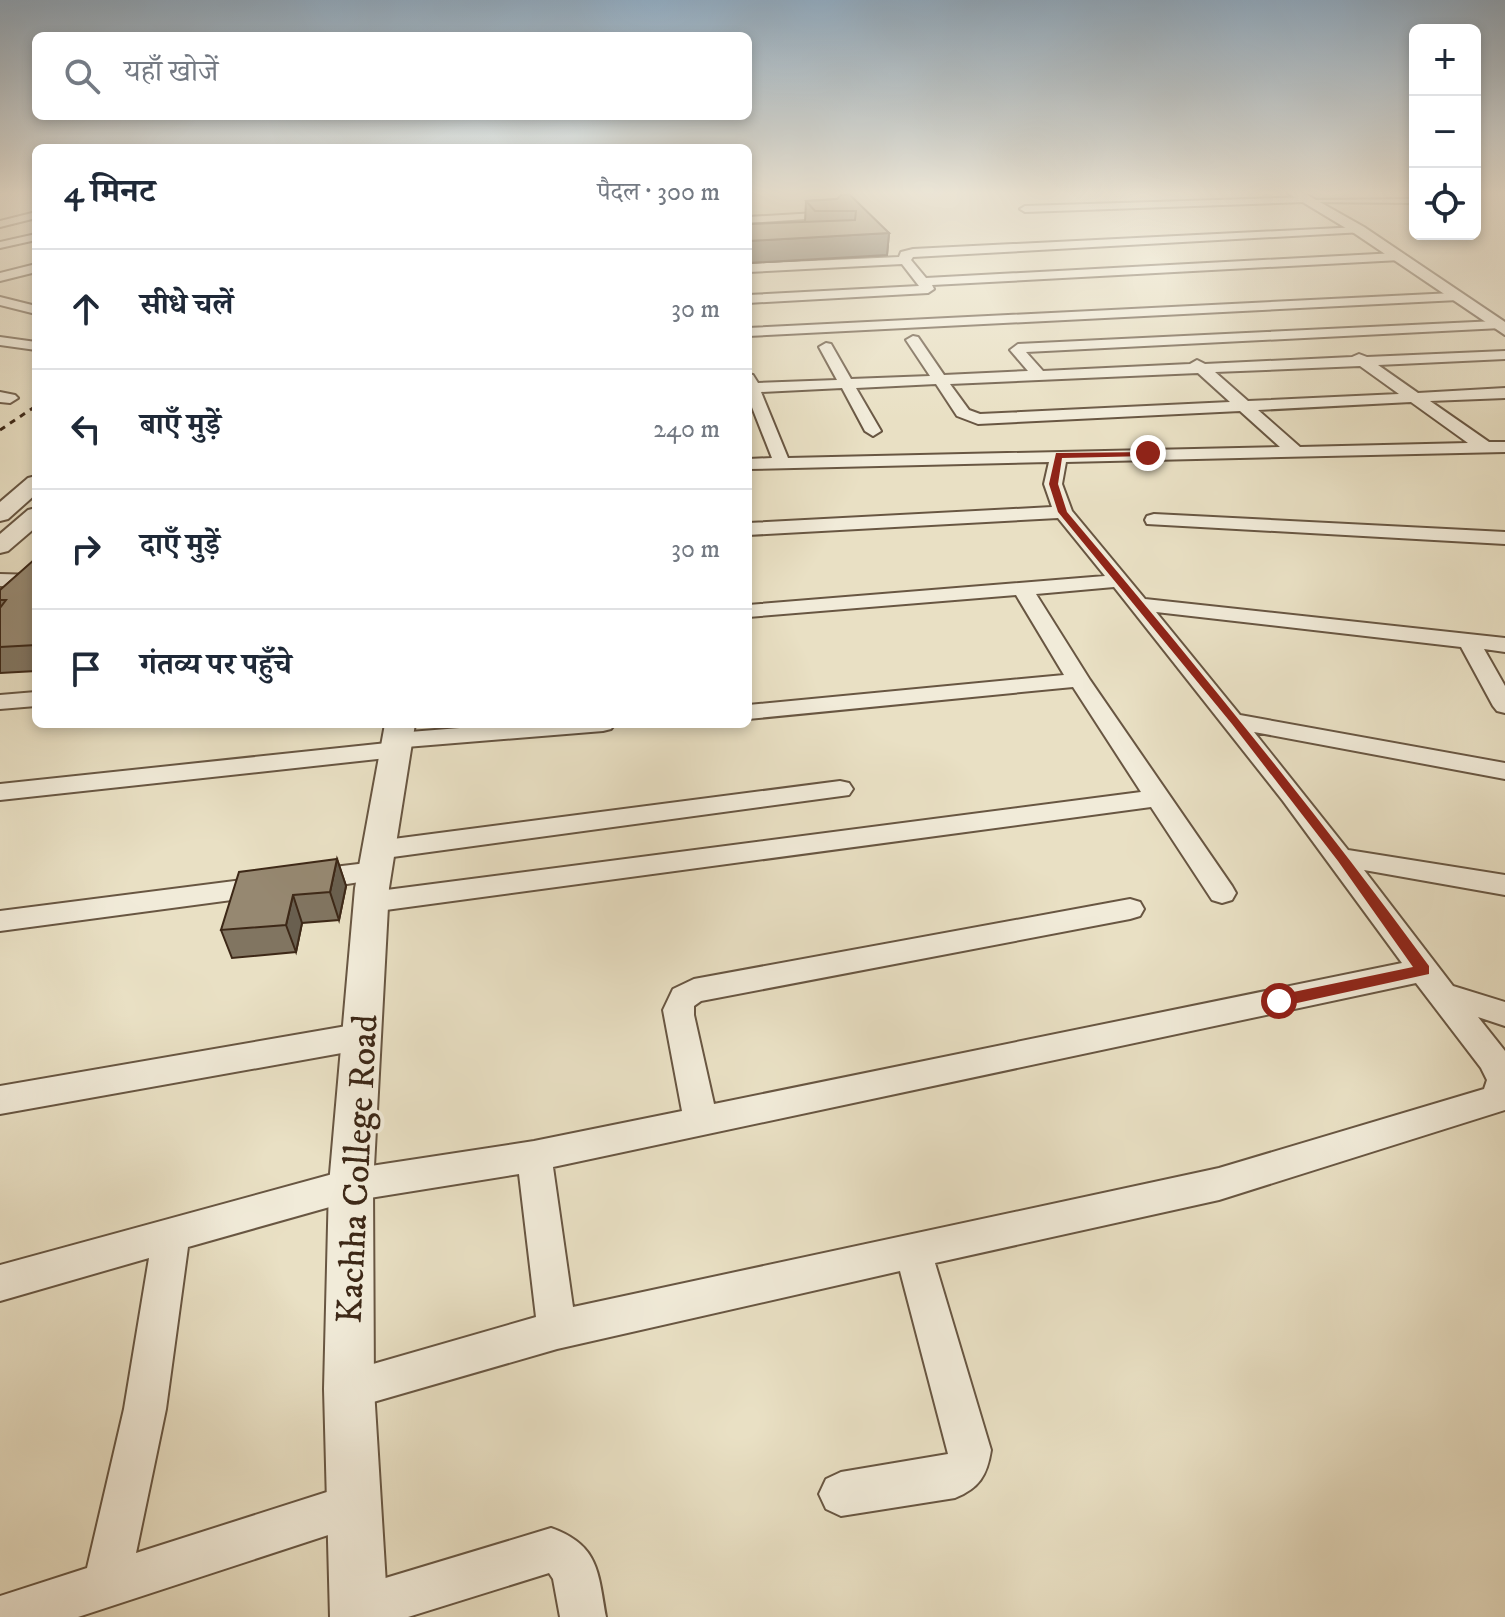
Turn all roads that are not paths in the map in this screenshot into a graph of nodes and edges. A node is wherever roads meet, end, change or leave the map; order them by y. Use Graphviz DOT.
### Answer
graph roads {
  1 [pos="911,267"];
  2 [pos="1198,267"];
  3 [pos="1410,267"];
  4 [pos="32,269"];
  5 [pos="0,277"];
  6 [pos="923,282"];
  7 [pos="1432,283"];
  8 [pos="1406,284"];
  9 [pos="1453,297"];
  10 [pos="752,299"];
  11 [pos="0,301"];
  12 [pos="32,309"];
  13 [pos="1501,327"];
  14 [pos="752,332"];
  15 [pos="1323,333"];
  16 [pos="1169,339"];
  17 [pos="913,340"];
  18 [pos="0,341"];
  19 [pos="32,345"];
  20 [pos="826,347"];
  21 [pos="1505,355"];
  22 [pos="1363,361"];
  23 [pos="1203,369"];
  24 [pos="1040,376"];
  25 [pos="939,381"];
  26 [pos="752,384"];
  27 [pos="846,384"];
  28 [pos="752,391"];
  29 [pos="1505,393"];
  30 [pos="1414,399"];
  31 [pos="1244,407"];
  32 [pos="873,431"];
  33 [pos="1505,447"];
  34 [pos="1486,448"];
  35 [pos="1296,452"];
  36 [pos="1059,455"];
  37 [pos="782,463"];
  38 [pos="752,464"];
  39 [pos="32,486"];
  40 [pos="32,502"];
  41 [pos="1063,512"];
  42 [pos="0,514"];
  43 [pos="32,518"];
  44 [pos="1154,520"];
  45 [pos="752,529"];
  46 [pos="0,530"];
  47 [pos="1505,538"];
  48 [pos="0,546"];
  49 [pos="0,580"];
  50 [pos="32,581"];
  51 [pos="1119,581"];
  52 [pos="1022,588"];
  53 [pos="1137,604"];
  54 [pos="752,611"];
  55 [pos="1468,640"];
  56 [pos="1505,645"];
  57 [pos="1079,680"];
  58 [pos="32,699"];
  59 [pos="0,702"];
  60 [pos="1505,706"];
  61 [pos="752,712"];
  62 [pos="1236,721"];
  63 [pos="544,728"];
  64 [pos="397,738"];
  65 [pos="1505,771"];
  66 [pos="840,789"];
  67 [pos="0,792"];
  68 [pos="1157,798"];
  69 [pos="1343,858"];
  70 [pos="375,874"];
  71 [pos="1505,885"];
  72 [pos="1222,893"];
  73 [pos="1130,909"];
  74 [pos="0,921"];
  75 [pos="1433,982"];
  76 [pos="1505,1014"];
  77 [pos="364,1036"];
  78 [pos="0,1100"];
  79 [pos="701,1119"];
  80 [pos="534,1156"];
  81 [pos="351,1185"];
  82 [pos="171,1235"];
  83 [pos="913,1251"];
  84 [pos="0,1283"];
  85 [pos="557,1330"];
  86 [pos="349,1389"];
  87 [pos="841,1494"];
  88 [pos="352,1506"];
  89 [pos="106,1586"];
  90 [pos="359,1613"];
  91 [pos="6,1617"];
  92 [pos="583,1617"];
  1 -- 6 [label="street"];
  2 -- 6 [label="street"];
  3 -- 7 [label="street"];
  4 -- 5 [label="street"];
  6 -- 10 [label="street"];
  7 -- 8 [label="street"];
  7 -- 9 [label="street"];
  9 -- 13 [label="street"];
  9 -- 14 [label="street"];
  11 -- 12 [label="street"];
  13 -- 15 [label="street"];
  15 -- 16 [label="street"];
  15 -- 22 [label="street"];
  16 -- 23 [label="street"];
  16 -- 24 [label="street"];
  17 -- 25 [label="street"];
  18 -- 19 [label="street"];
  20 -- 27 [label="street"];
  21 -- 22 [label="street"];
  22 -- 23 [label="street"];
  22 -- 30 [label="street"];
  23 -- 24 [label="street"];
  23 -- 31 [label="street"];
  24 -- 25 [label="street"];
  25 -- 27 [label="street"];
  25 -- 31 [label="street"];
  26 -- 27 [label="street"];
  27 -- 32 [label="street"];
  28 -- 37 [label="street"];
  29 -- 30 [label="street"];
  30 -- 31 [label="street"];
  30 -- 34 [label="street"];
  31 -- 35 [label="street"];
  33 -- 34 [label="street"];
  34 -- 35 [label="street"];
  35 -- 36 [label="street"];
  36 -- 37 [label="street"];
  36 -- 41 [label="street"];
  37 -- 38 [label="street"];
  39 -- 42 [label="street"];
  40 -- 46 [label="street"];
  41 -- 45 [label="street"];
  41 -- 51 [label="street"];
  43 -- 48 [label="street"];
  44 -- 47 [label="street"];
  49 -- 50 [label="street"];
  51 -- 52 [label="street"];
  51 -- 53 [label="street"];
  52 -- 54 [label="street"];
  52 -- 57 [label="street"];
  53 -- 55 [label="street"];
  53 -- 62 [label="street"];
  55 -- 56 [label="street"];
  55 -- 60 [label="street"];
  57 -- 61 [label="street"];
  57 -- 68 [label="street"];
  58 -- 59 [label="street"];
  62 -- 65 [label="street"];
  62 -- 69 [label="street"];
  63 -- 64 [label="street"];
  64 -- 67 [label="street"];
  64 -- 70 [label="street, Kachha College Road"];
  66 -- 70 [label="street"];
  68 -- 70 [label="street"];
  68 -- 72 [label="street"];
  69 -- 71 [label="street"];
  69 -- 75 [label="street"];
  70 -- 74 [label="street"];
  70 -- 77 [label="street, Kachha College Road"];
  73 -- 79 [label="street"];
  75 -- 76 [label="street"];
  75 -- 79 [label="street"];
  75 -- 83 [label="street"];
  77 -- 78 [label="street"];
  77 -- 81 [label="street, Kachha College Road"];
  79 -- 80 [label="street"];
  80 -- 81 [label="street"];
  80 -- 85 [label="street"];
  81 -- 82 [label="street"];
  81 -- 86 [label="street, Kachha College Road"];
  82 -- 84 [label="street"];
  82 -- 89 [label="street"];
  83 -- 85 [label="street"];
  83 -- 87 [label="street"];
  85 -- 86 [label="street"];
  86 -- 88 [label="street, Kachha College Road"];
  88 -- 89 [label="street"];
  88 -- 90 [label="street, Kachha College Road"];
  89 -- 91 [label="street"];
  90 -- 92 [label="street"];
}
